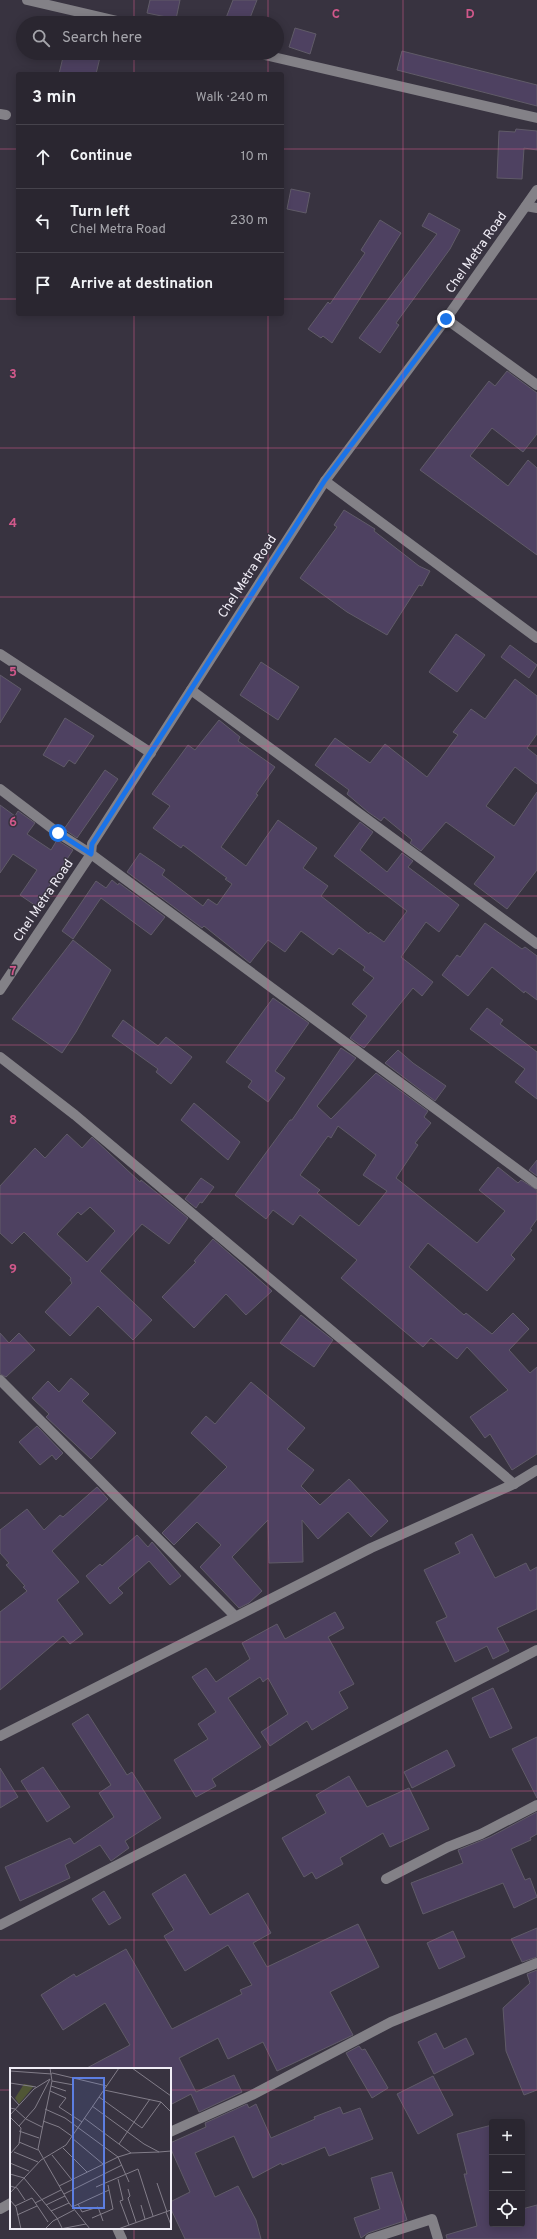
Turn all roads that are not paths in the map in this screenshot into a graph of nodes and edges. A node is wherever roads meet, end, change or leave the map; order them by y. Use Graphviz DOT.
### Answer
graph roads {
  1 [pos="27,0"];
  2 [pos="96,16"];
  3 [pos="284,59"];
  4 [pos="537,118"];
  5 [pos="537,190"];
  6 [pos="526,206"];
  7 [pos="537,208"];
  8 [pos="446,319"];
  9 [pos="537,385"];
  10 [pos="325,480"];
  11 [pos="537,638"];
  12 [pos="0,654"];
  13 [pos="191,690"];
  14 [pos="151,753"];
  15 [pos="0,789"];
  16 [pos="91,854"];
  17 [pos="537,944"];
  18 [pos="0,990"];
  19 [pos="0,1057"];
  20 [pos="537,1184"];
  21 [pos="0,1380"];
  22 [pos="537,1470"];
  23 [pos="514,1484"];
  24 [pos="236,1616"];
  25 [pos="537,1650"];
  26 [pos="0,1736"];
  27 [pos="537,1805"];
  28 [pos="386,1880"];
  29 [pos="0,1925"];
  30 [pos="537,1963"];
  31 [pos="171,2132"];
  32 [pos="10,2204"];
  33 [pos="0,2209"];
  34 [pos="117,2229"];
  35 [pos="122,2239"];
  36 [pos="370,2239"];
  37 [pos="438,2239"];
  1 -- 2 [label="street"];
  3 -- 4 [label="street"];
  5 -- 6 [label="street, Chel Metra Road"];
  6 -- 7 [label="street"];
  6 -- 8 [label="street, Chel Metra Road"];
  8 -- 9 [label="street"];
  8 -- 10 [label="street, Chel Metra Road"];
  10 -- 11 [label="street"];
  10 -- 13 [label="street, Chel Metra Road"];
  12 -- 14 [label="street"];
  13 -- 14 [label="street, Chel Metra Road"];
  13 -- 17 [label="street"];
  14 -- 16 [label="street, Chel Metra Road"];
  15 -- 16 [label="street"];
  16 -- 18 [label="street, Chel Metra Road"];
  16 -- 20 [label="street"];
  19 -- 23 [label="street"];
  21 -- 24 [label="street"];
  22 -- 23 [label="street"];
  23 -- 24 [label="street"];
  24 -- 26 [label="street"];
  25 -- 29 [label="street"];
  27 -- 28 [label="street"];
  30 -- 31 [label="street"];
  32 -- 33 [label="street"];
  34 -- 35 [label="street"];
  36 -- 37 [label="street"];
}
